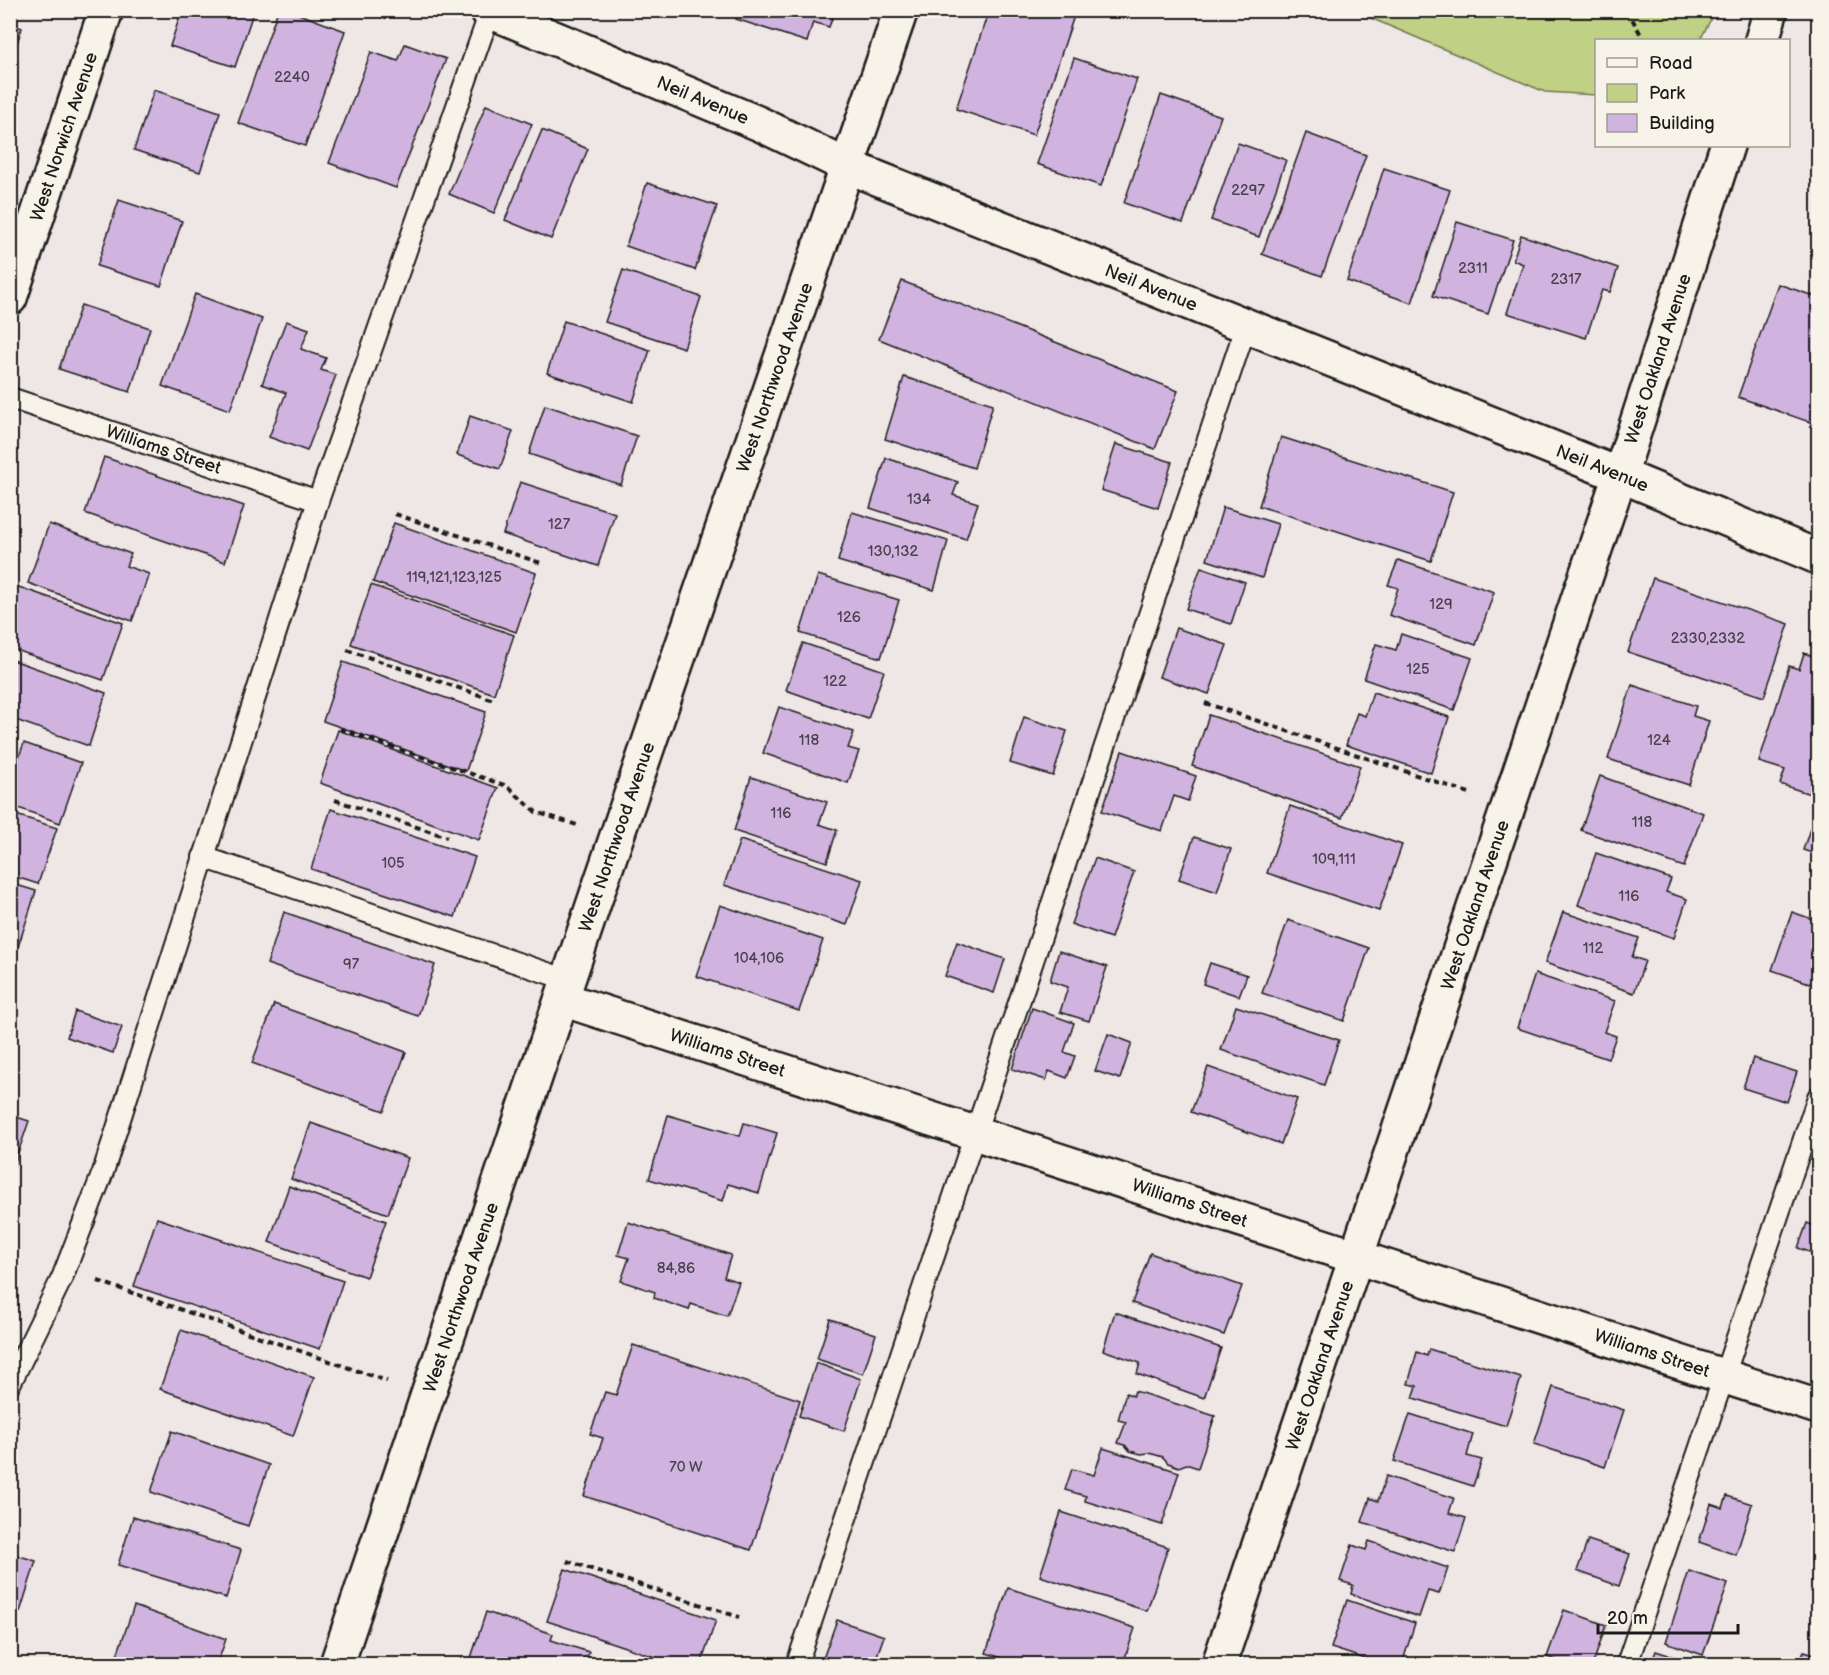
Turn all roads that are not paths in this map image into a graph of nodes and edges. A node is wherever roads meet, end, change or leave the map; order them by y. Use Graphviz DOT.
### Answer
graph roads {
  1 [pos="106,10"];
  2 [pos="901,10"];
  3 [pos="1771,10"];
  4 [pos="488,11"];
  5 [pos="1762,39"];
  6 [pos="1727,147"];
  7 [pos="847,166"];
  8 [pos="10,298"];
  9 [pos="1246,326"];
  10 [pos="10,398"];
  11 [pos="1620,475"];
  12 [pos="318,501"];
  13 [pos="1818,557"];
  14 [pos="203,857"];
  15 [pos="565,989"];
  16 [pos="1818,1097"];
  17 [pos="975,1132"];
  18 [pos="1357,1257"];
  19 [pos="1724,1376"];
  20 [pos="10,1384"];
  21 [pos="1818,1407"];
  22 [pos="337,1665"];
  23 [pos="797,1665"];
  24 [pos="1220,1665"];
  25 [pos="1627,1665"];
  1 -- 8 [label="street, West Norwich Avenue"];
  2 -- 7 [label="street, West Northwood Avenue"];
  3 -- 5 [label="street"];
  4 -- 7 [label="street, Neil Avenue"];
  4 -- 12 [label="lane"];
  6 -- 11 [label="street, West Oakland Avenue"];
  7 -- 9 [label="street, Neil Avenue"];
  7 -- 15 [label="street, West Northwood Avenue"];
  9 -- 11 [label="street, Neil Avenue"];
  9 -- 17 [label="lane"];
  10 -- 12 [label="lane, Williams Street"];
  11 -- 13 [label="street, Neil Avenue"];
  11 -- 18 [label="street, West Oakland Avenue"];
  12 -- 14 [label="lane"];
  14 -- 15 [label="lane, Williams Street"];
  14 -- 20 [label="lane"];
  15 -- 17 [label="street, Williams Street"];
  15 -- 22 [label="street, West Northwood Avenue"];
  16 -- 19 [label="lane"];
  17 -- 18 [label="street, Williams Street"];
  17 -- 23 [label="lane"];
  18 -- 19 [label="street, Williams Street"];
  18 -- 24 [label="street, West Oakland Avenue"];
  19 -- 21 [label="street, Williams Street"];
  19 -- 25 [label="lane"];
}
